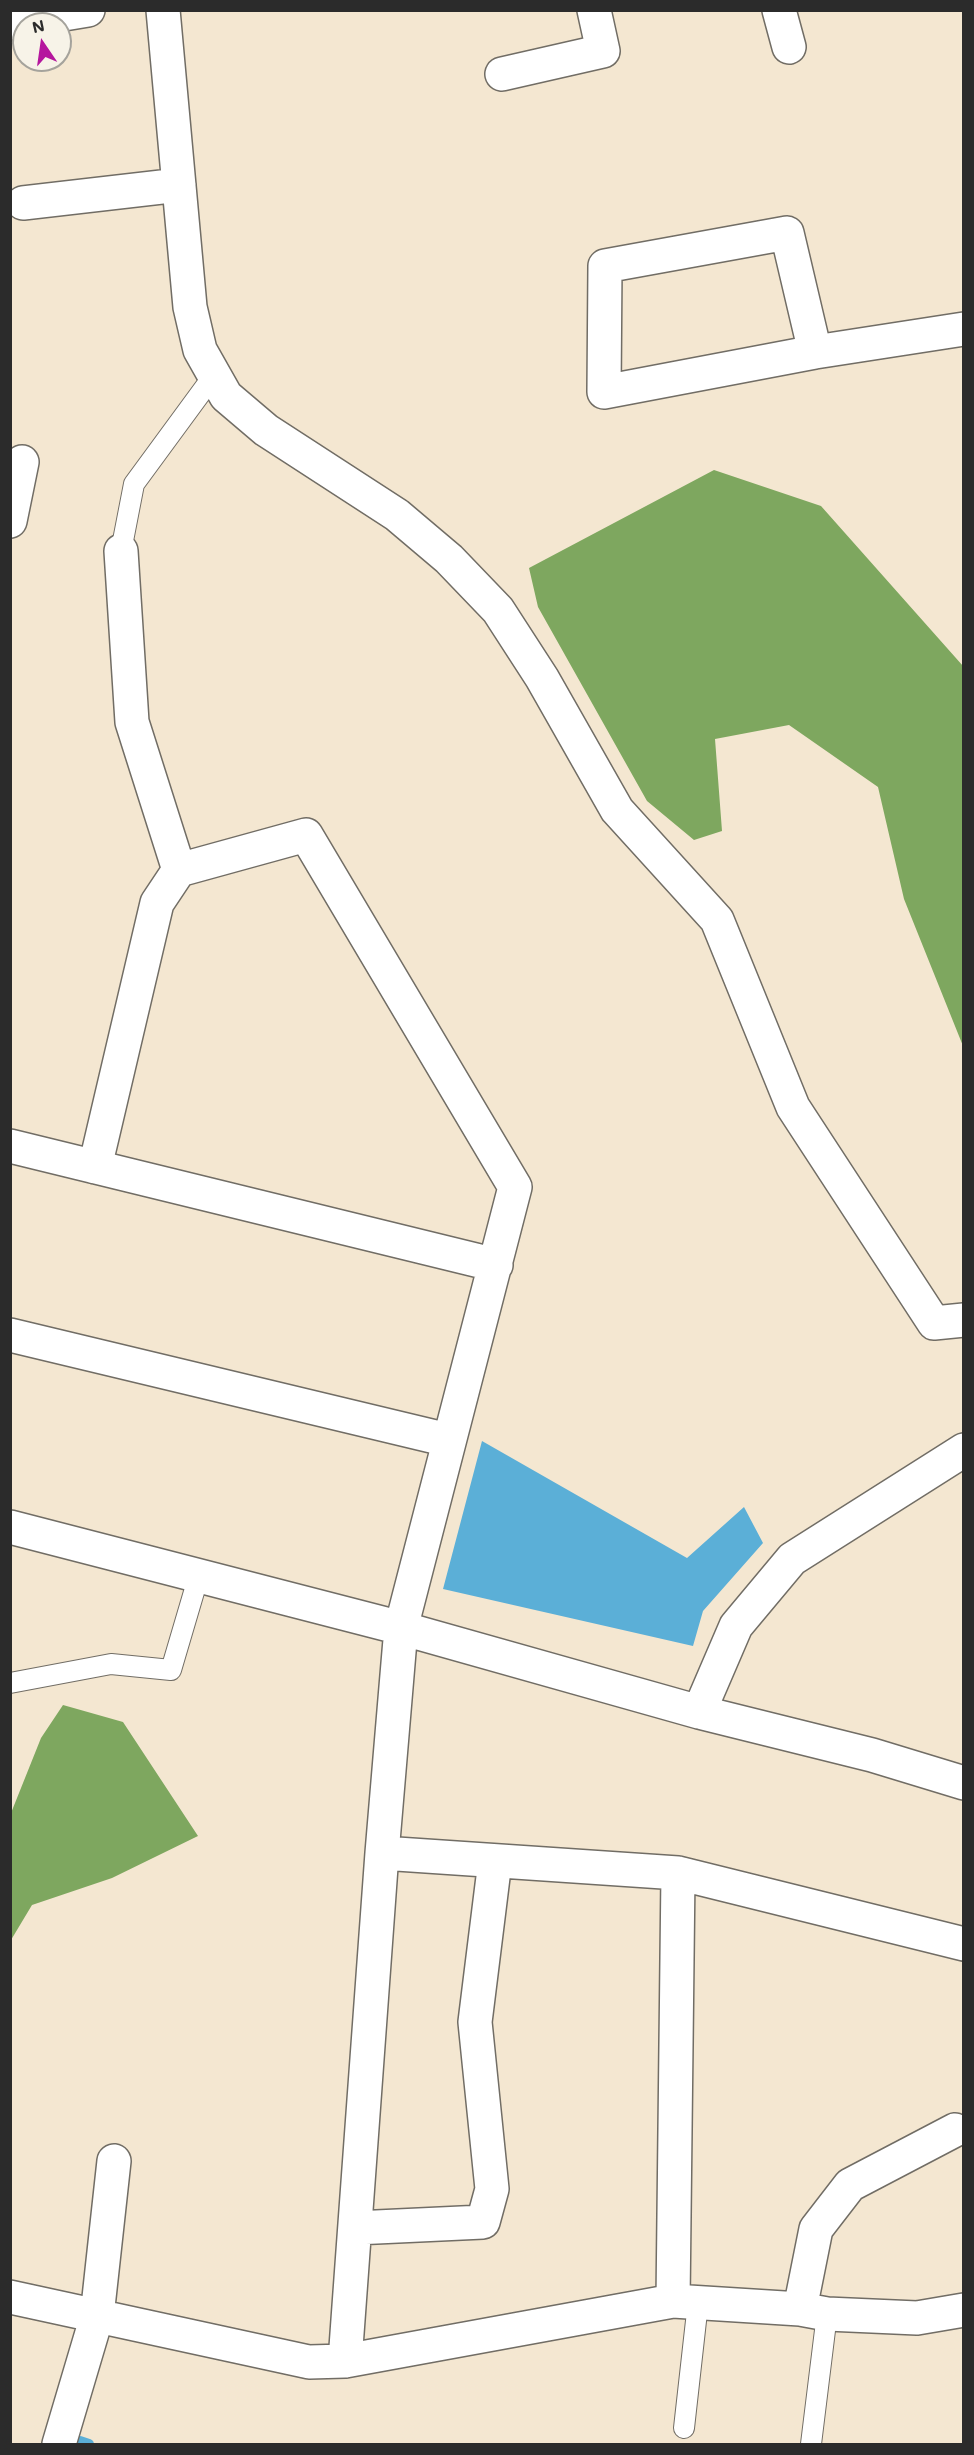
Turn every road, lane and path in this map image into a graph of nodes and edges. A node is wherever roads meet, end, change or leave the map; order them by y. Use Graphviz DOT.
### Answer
graph roads {
  1 [pos="88,10"];
  2 [pos="164,10"];
  3 [pos="594,10"];
  4 [pos="779,10"];
  5 [pos="10,23"];
  6 [pos="789,47"];
  7 [pos="502,74"];
  8 [pos="179,185"];
  9 [pos="23,202"];
  10 [pos="963,329"];
  11 [pos="815,352"];
  12 [pos="214,375"];
  13 [pos="22,462"];
  14 [pos="10,521"];
  15 [pos="121,551"];
  16 [pos="179,870"];
  17 [pos="10,1146"];
  18 [pos="95,1167"];
  19 [pos="495,1265"];
  20 [pos="963,1320"];
  21 [pos="10,1335"];
  22 [pos="448,1440"];
  23 [pos="963,1450"];
  24 [pos="10,1527"];
  25 [pos="199,1575"];
  26 [pos="401,1628"];
  27 [pos="10,1683"];
  28 [pos="699,1712"];
  29 [pos="963,1783"];
  30 [pos="382,1853"];
  31 [pos="495,1861"];
  32 [pos="678,1873"];
  33 [pos="963,1944"];
  34 [pos="955,2130"];
  35 [pos="114,2161"];
  36 [pos="355,2228"];
  37 [pos="10,2297"];
  38 [pos="685,2302"];
  39 [pos="963,2310"];
  40 [pos="814,2312"];
  41 [pos="97,2316"];
  42 [pos="345,2361"];
  43 [pos="684,2428"];
  44 [pos="59,2445"];
  45 [pos="811,2445"];
  1 -- 5 [label="street"];
  2 -- 8 [label="street"];
  3 -- 7 [label="street"];
  4 -- 6 [label="street"];
  8 -- 9 [label="street"];
  8 -- 12 [label="street"];
  10 -- 11 [label="street"];
  11 -- 11 [label="street"];
  12 -- 15 [label="lane"];
  12 -- 20 [label="street"];
  13 -- 14 [label="street"];
  15 -- 16 [label="street"];
  16 -- 18 [label="street"];
  16 -- 19 [label="street"];
  17 -- 18 [label="street"];
  18 -- 19 [label="street"];
  19 -- 22 [label="street"];
  21 -- 22 [label="street"];
  22 -- 26 [label="street"];
  23 -- 28 [label="street"];
  24 -- 25 [label="street"];
  25 -- 26 [label="street"];
  25 -- 27 [label="lane"];
  26 -- 28 [label="street"];
  26 -- 30 [label="street"];
  28 -- 29 [label="street"];
  30 -- 31 [label="street"];
  30 -- 36 [label="street"];
  31 -- 32 [label="street"];
  31 -- 36 [label="street"];
  32 -- 33 [label="street"];
  32 -- 38 [label="street"];
  34 -- 40 [label="street"];
  35 -- 41 [label="street"];
  36 -- 42 [label="street"];
  37 -- 41 [label="street"];
  38 -- 40 [label="street"];
  38 -- 42 [label="street"];
  38 -- 43 [label="lane"];
  39 -- 40 [label="street"];
  40 -- 45 [label="lane"];
  41 -- 42 [label="street"];
  41 -- 44 [label="street"];
}
